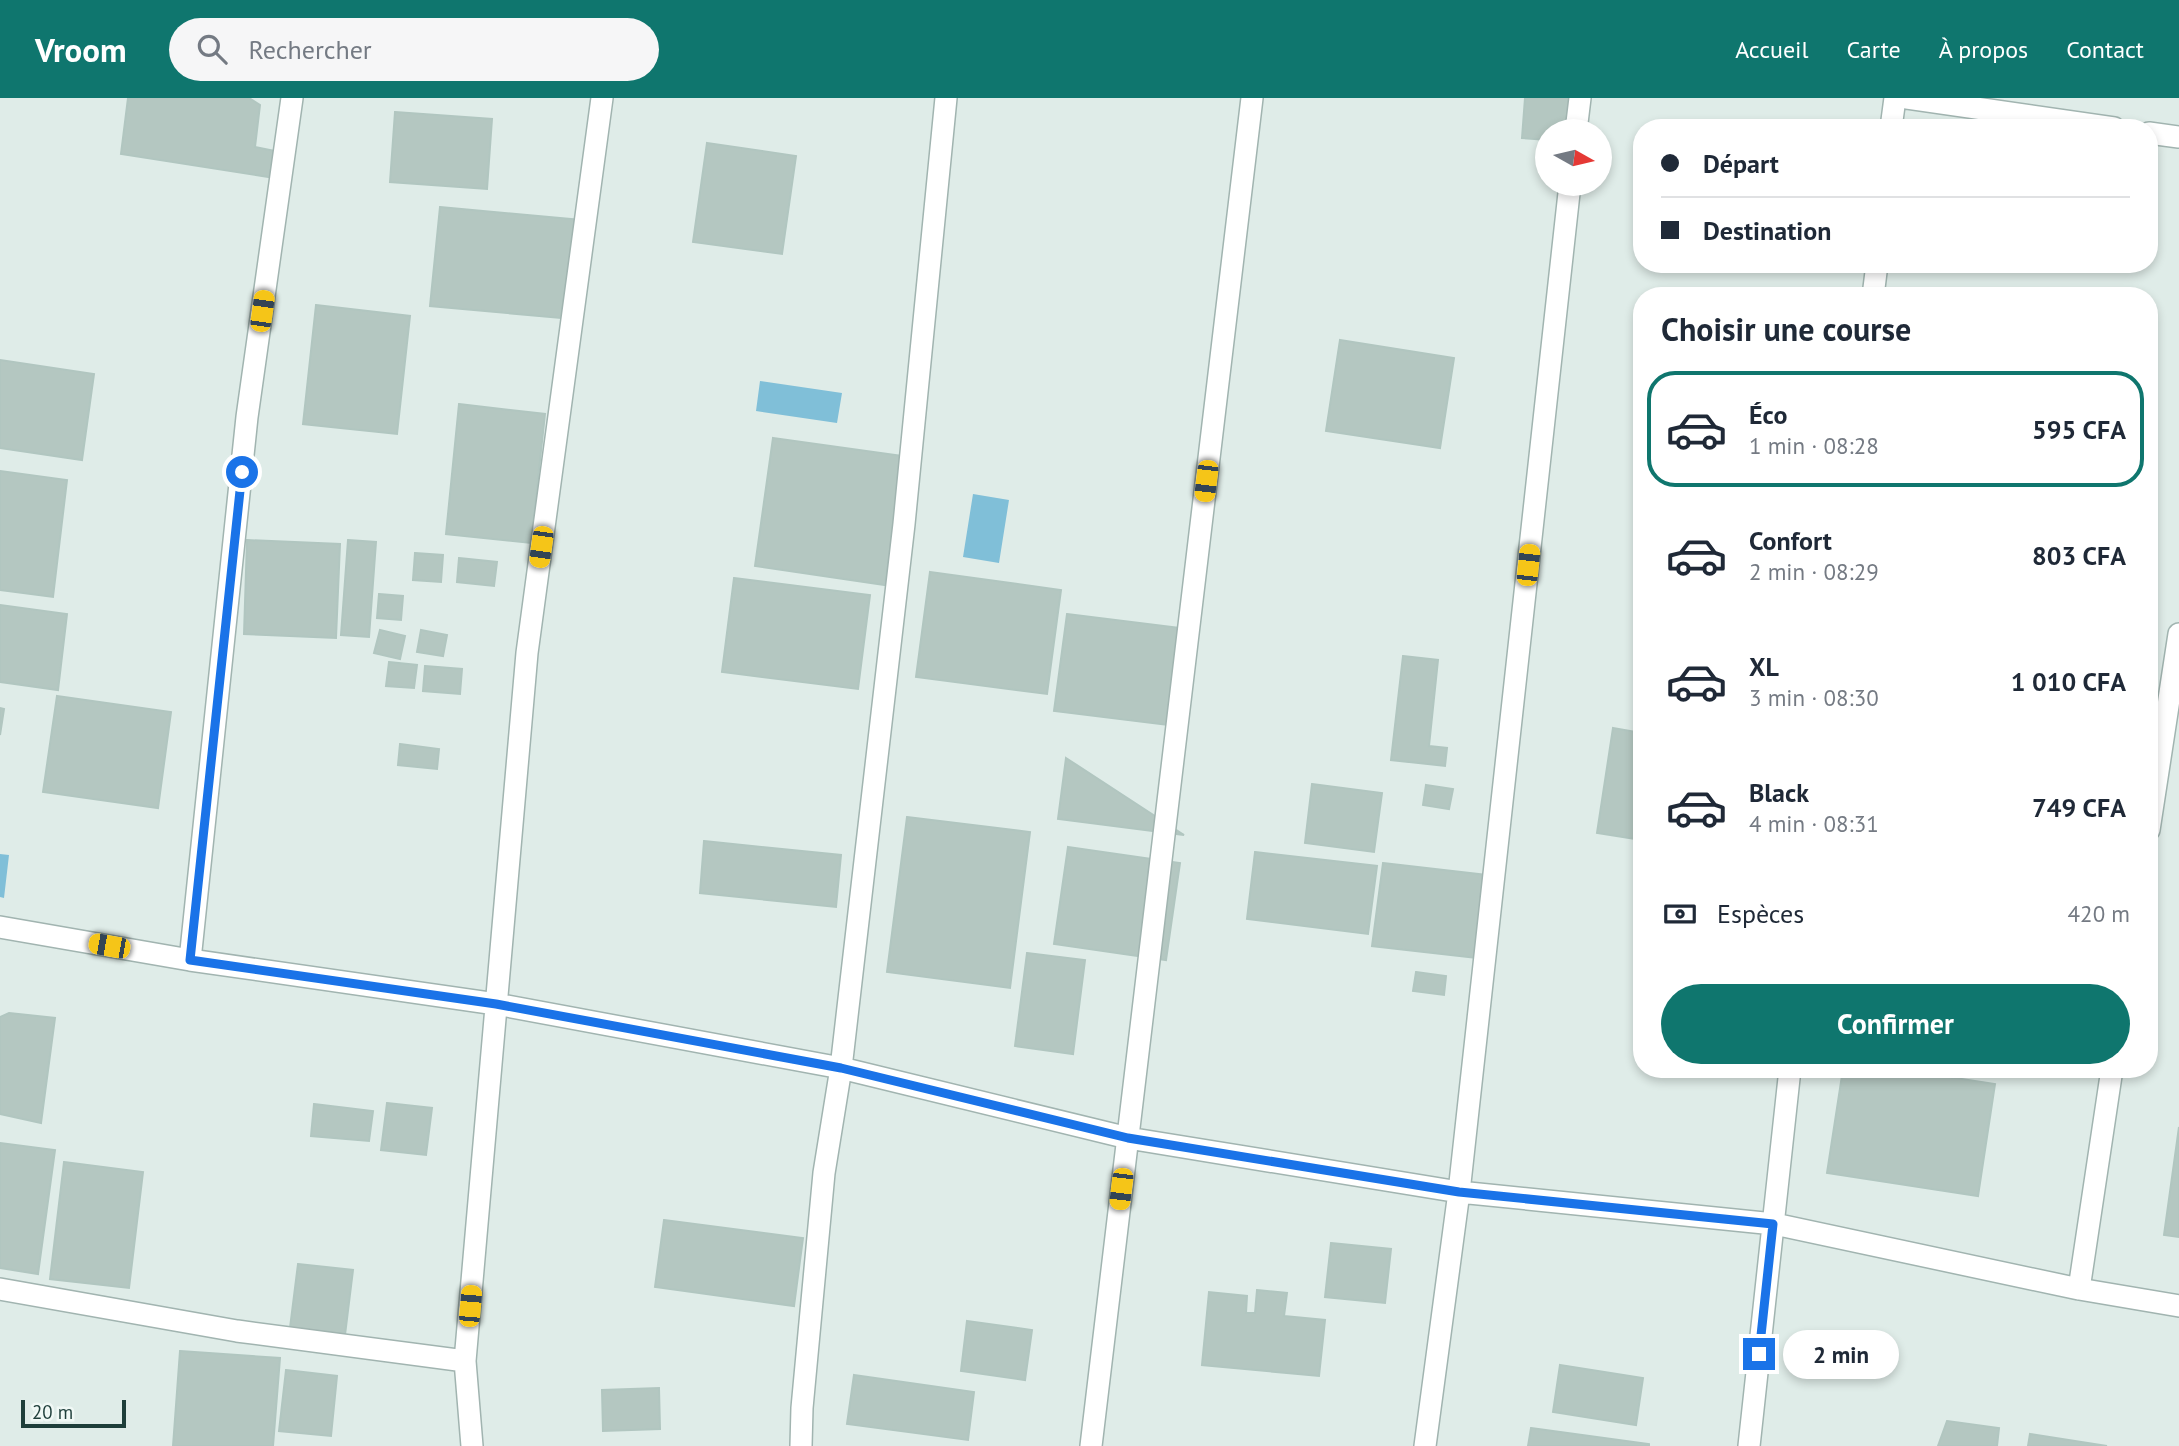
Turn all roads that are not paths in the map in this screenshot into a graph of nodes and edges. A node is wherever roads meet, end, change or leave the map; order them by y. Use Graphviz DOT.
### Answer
graph roads {
  1 [pos="292,98"];
  2 [pos="603,98"];
  3 [pos="946,98"];
  4 [pos="1252,98"];
  5 [pos="1580,98"];
  6 [pos="1895,98"];
  7 [pos="1907,98"];
  8 [pos="1577,119"];
  9 [pos="1892,119"];
  10 [pos="2052,119"];
  11 [pos="2158,134"];
  12 [pos="2179,137"];
  13 [pos="1569,196"];
  14 [pos="2179,634"];
  15 [pos="2158,771"];
  16 [pos="0,927"];
  17 [pos="190,960"];
  18 [pos="496,1004"];
  19 [pos="841,1068"];
  20 [pos="1789,1078"];
  21 [pos="2111,1078"];
  22 [pos="1128,1138"];
  23 [pos="1459,1192"];
  24 [pos="1773,1224"];
  25 [pos="0,1289"];
  26 [pos="2079,1289"];
  27 [pos="2179,1306"];
  28 [pos="465,1360"];
  29 [pos="472,1446"];
  30 [pos="801,1446"];
  31 [pos="1091,1446"];
  32 [pos="1425,1446"];
  33 [pos="1749,1446"];
  1 -- 17 [label="street"];
  2 -- 18 [label="street"];
  3 -- 19 [label="street"];
  4 -- 22 [label="street"];
  5 -- 8 [label="street"];
  6 -- 9 [label="street"];
  7 -- 10 [label="street"];
  11 -- 12 [label="street"];
  13 -- 23 [label="street"];
  14 -- 15 [label="street"];
  16 -- 17 [label="street"];
  17 -- 18 [label="street"];
  18 -- 19 [label="street"];
  18 -- 28 [label="street"];
  19 -- 22 [label="street"];
  19 -- 30 [label="street"];
  20 -- 24 [label="street"];
  21 -- 26 [label="street"];
  22 -- 23 [label="street"];
  22 -- 31 [label="street"];
  23 -- 24 [label="street"];
  23 -- 32 [label="street"];
  24 -- 26 [label="street"];
  24 -- 33 [label="street"];
  25 -- 28 [label="street"];
  26 -- 27 [label="street"];
  28 -- 29 [label="street"];
}
